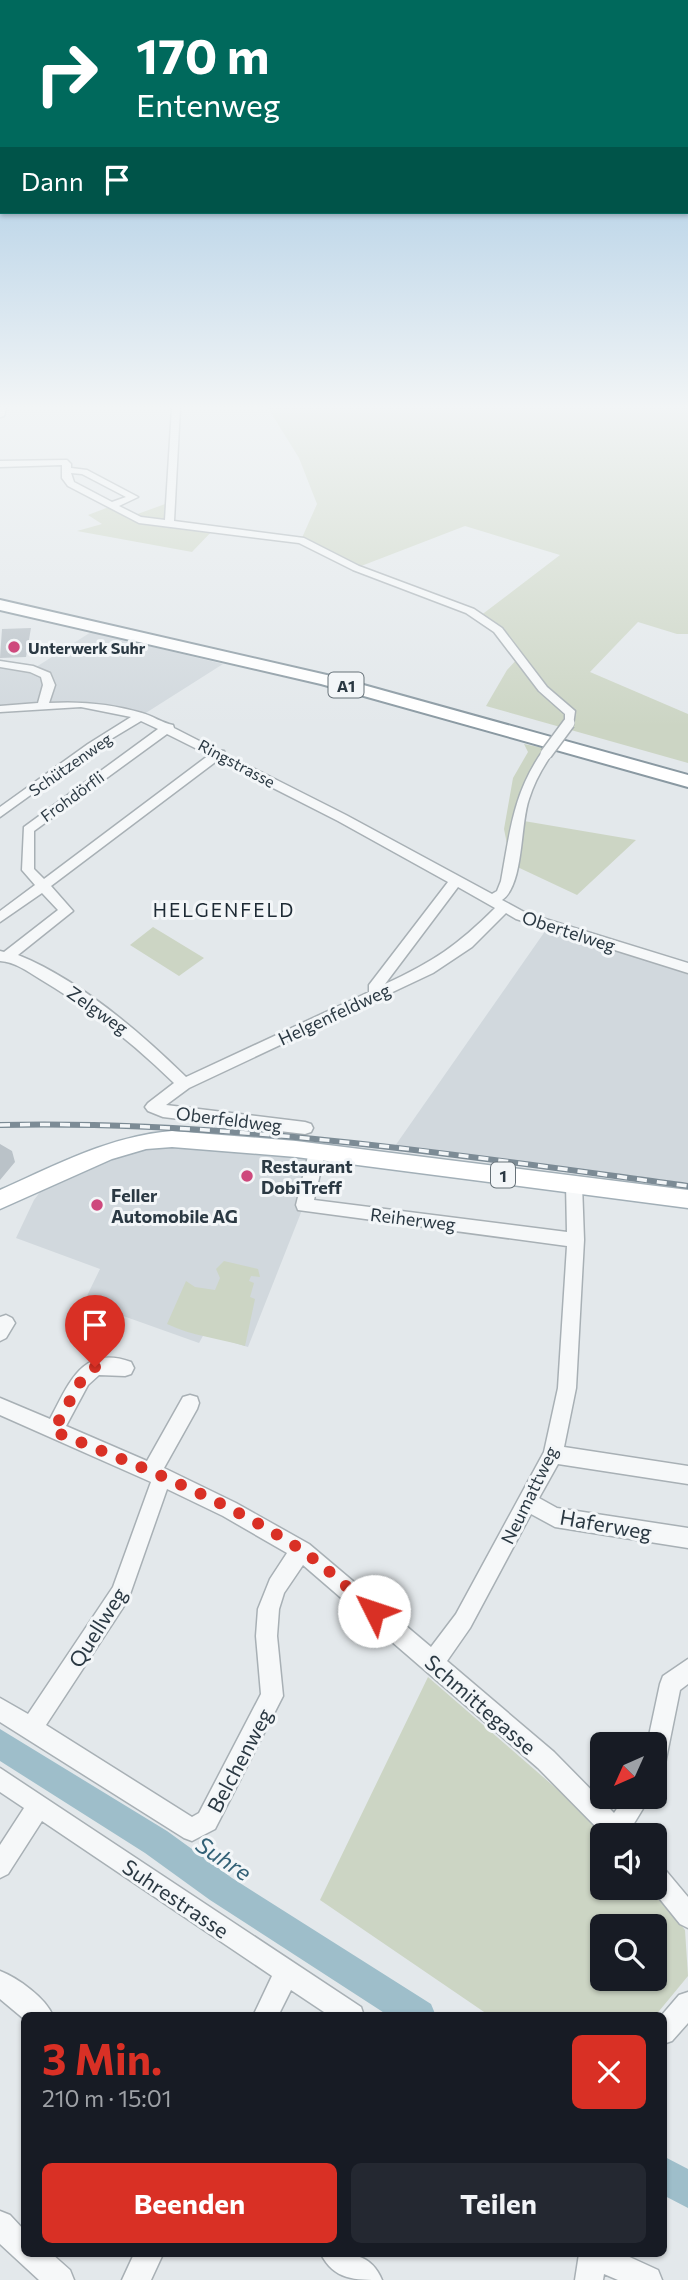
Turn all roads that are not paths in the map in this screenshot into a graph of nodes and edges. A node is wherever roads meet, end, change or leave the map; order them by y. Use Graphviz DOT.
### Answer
graph roads {
  1 [pos="126,514"];
  2 [pos="170,514"];
  3 [pos="169,524"];
  4 [pos="0,598"];
  5 [pos="0,605"];
  6 [pos="0,664"];
  7 [pos="43,704"];
  8 [pos="0,709"];
  9 [pos="141,716"];
  10 [pos="169,727"];
  11 [pos="220,754"];
  12 [pos="688,771"];
  13 [pos="688,781"];
  14 [pos="0,813"];
  15 [pos="457,879"];
  16 [pos="42,888"];
  17 [pos="498,904"];
  18 [pos="0,918"];
  19 [pos="4,956"];
  20 [pos="688,968"];
  21 [pos="377,994"];
  22 [pos="184,1084"];
  23 [pos="153,1107"];
  24 [pos="305,1128"];
  25 [pos="317,1152"];
  26 [pos="574,1184"];
  27 [pos="688,1199"];
  28 [pos="0,1200"];
  29 [pos="576,1240"];
  30 [pos="125,1368"];
  31 [pos="190,1403"];
  32 [pos="0,1406"];
  33 [pos="53,1431"];
  34 [pos="553,1454"];
  35 [pos="156,1475"];
  36 [pos="688,1475"];
  37 [pos="527,1502"];
  38 [pos="688,1538"];
  39 [pos="302,1551"];
  40 [pos="433,1662"];
  41 [pos="688,1670"];
  42 [pos="0,1709"];
  43 [pos="31,1729"];
  44 [pos="661,1732"];
  45 [pos="0,1779"];
  46 [pos="38,1805"];
  47 [pos="609,1823"];
  48 [pos="0,1866"];
  49 [pos="667,1890"];
  50 [pos="688,1916"];
  51 [pos="287,1972"];
  52 [pos="0,1983"];
  53 [pos="688,2004"];
  54 [pos="36,2012"];
  55 [pos="267,2012"];
  56 [pos="346,2012"];
  57 [pos="667,2028"];
  58 [pos="0,2225"];
  59 [pos="21,2245"];
  60 [pos="35,2257"];
  61 [pos="148,2257"];
  62 [pos="339,2257"];
  63 [pos="593,2261"];
  64 [pos="60,2280"];
  65 [pos="136,2280"];
  66 [pos="368,2280"];
  67 [pos="648,2280"];
  1 -- 3 [label="street"];
  2 -- 3 [label="street"];
  3 -- 17 [label="street, Helgenfeldweg, bridge"];
  4 -- 12 [label="highway, A1"];
  5 -- 13 [label="highway, A1"];
  6 -- 7 [label="street"];
  7 -- 8 [label="street, Ringstrasse"];
  7 -- 9 [label="street, Ringstrasse"];
  9 -- 10 [label="street, Ringstrasse"];
  9 -- 14 [label="street, Schützenweg"];
  10 -- 11 [label="street, Ringstrasse"];
  10 -- 16 [label="street, Frohdörfli"];
  11 -- 15 [label="street, Ringstrasse"];
  11 -- 16 [label="street"];
  15 -- 17 [label="street, Obertelweg"];
  15 -- 21 [label="street"];
  16 -- 18 [label="street"];
  16 -- 19 [label="street, Frohdörfli"];
  17 -- 20 [label="street, Obertelweg"];
  17 -- 21 [label="street, Helgenfeldweg"];
  19 -- 22 [label="street, Zelgweg"];
  21 -- 22 [label="street, Helgenfeldweg"];
  22 -- 23 [label="street, Helgenfeldweg"];
  23 -- 24 [label="street, Oberfeldweg"];
  25 -- 26 [label="main road, 1"];
  25 -- 28 [label="main road, 1"];
  25 -- 29 [label="street, Reiherweg"];
  26 -- 27 [label="main road, 1"];
  26 -- 29 [label="street, Neumattweg"];
  29 -- 34 [label="street, Neumattweg"];
  30 -- 33 [label="street"];
  31 -- 35 [label="street, Quellweg"];
  32 -- 33 [label="street, Schmittegasse"];
  33 -- 35 [label="street, Schmittegasse"];
  34 -- 36 [label="street"];
  34 -- 37 [label="street, Neumattweg"];
  35 -- 39 [label="street, Schmittegasse"];
  35 -- 43 [label="street, Quellweg"];
  37 -- 38 [label="street, Haferweg"];
  37 -- 40 [label="street, Neumattweg"];
  39 -- 40 [label="street, Schmittegasse"];
  39 -- 43 [label="street, Belchenweg"];
  40 -- 47 [label="street, Schmittegasse"];
  41 -- 44 [label="street"];
  42 -- 43 [label="street, Belchenweg"];
  45 -- 46 [label="street, Suhrestrasse"];
  46 -- 48 [label="street"];
  46 -- 51 [label="street, Suhrestrasse"];
  49 -- 50 [label="street"];
  51 -- 55 [label="street"];
  51 -- 56 [label="street, Suhrestrasse"];
  52 -- 54 [label="street"];
  53 -- 57 [label="street"];
  58 -- 59 [label="street"];
  60 -- 64 [label="street"];
  61 -- 65 [label="street"];
  62 -- 66 [label="street"];
  63 -- 67 [label="street"];
}
